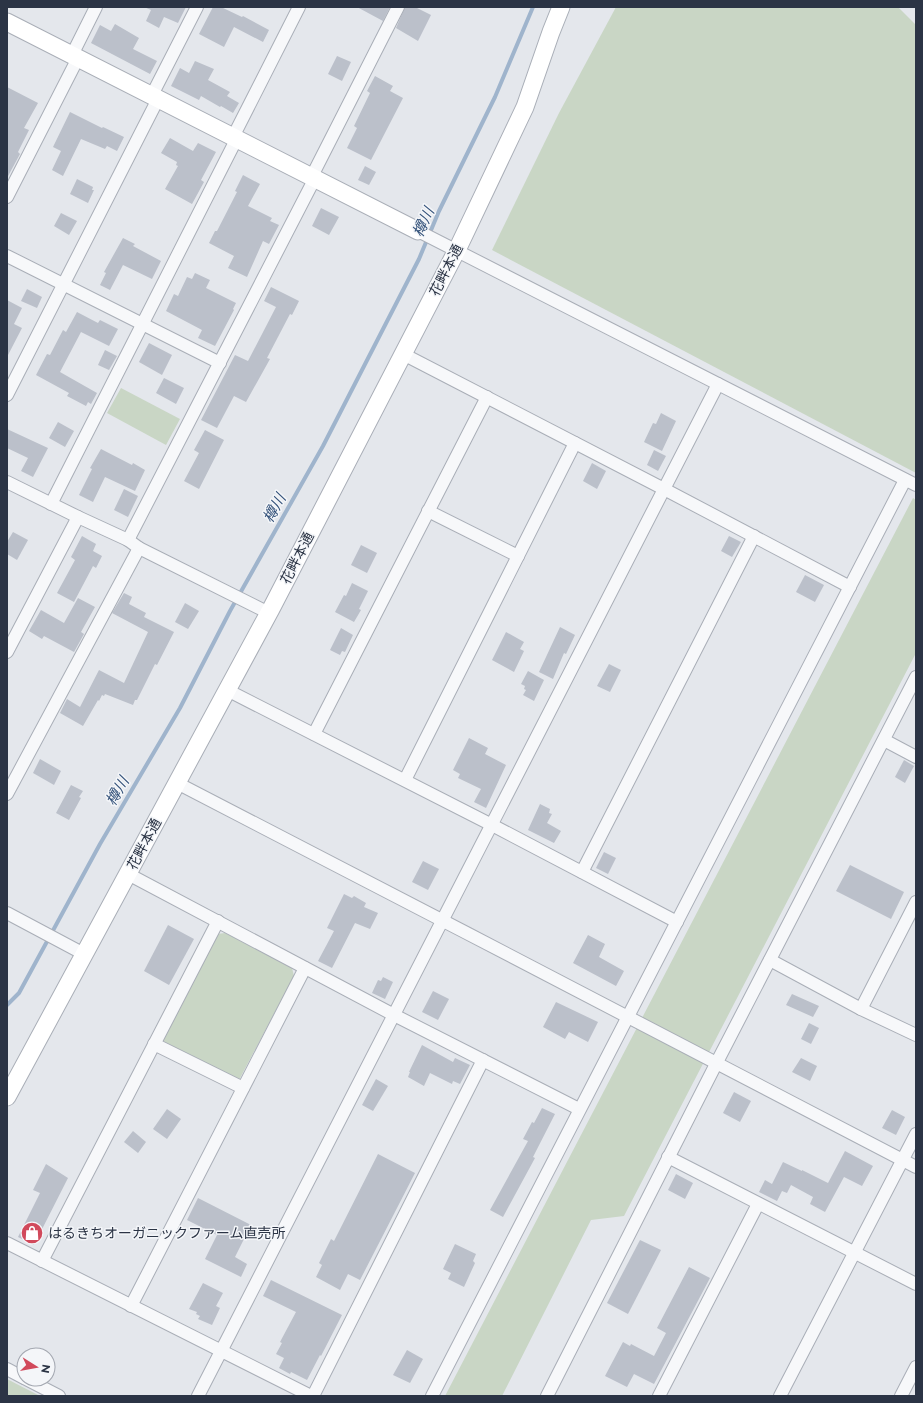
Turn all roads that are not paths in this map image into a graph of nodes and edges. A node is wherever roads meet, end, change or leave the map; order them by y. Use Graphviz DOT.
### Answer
graph roads {
  1 [pos="96,7"];
  2 [pos="197,7"];
  3 [pos="299,7"];
  4 [pos="398,7"];
  5 [pos="561,7"];
  6 [pos="7,22"];
  7 [pos="75,56"];
  8 [pos="155,97"];
  9 [pos="235,138"];
  10 [pos="314,177"];
  11 [pos="7,197"];
  12 [pos="418,231"];
  13 [pos="457,250"];
  14 [pos="7,256"];
  15 [pos="64,284"];
  16 [pos="142,324"];
  17 [pos="403,354"];
  18 [pos="220,363"];
  19 [pos="718,384"];
  20 [pos="7,395"];
  21 [pos="487,397"];
  22 [pos="575,443"];
  23 [pos="7,482"];
  24 [pos="911,483"];
  25 [pos="664,489"];
  26 [pos="51,504"];
  27 [pos="428,511"];
  28 [pos="78,517"];
  29 [pos="754,536"];
  30 [pos="128,540"];
  31 [pos="139,548"];
  32 [pos="518,556"];
  33 [pos="850,587"];
  34 [pos="268,614"];
  35 [pos="7,652"];
  36 [pos="916,677"];
  37 [pos="227,690"];
  38 [pos="314,734"];
  39 [pos="884,740"];
  40 [pos="916,757"];
  41 [pos="405,780"];
  42 [pos="177,783"];
  43 [pos="7,794"];
  44 [pos="492,825"];
  45 [pos="582,872"];
  46 [pos="128,874"];
  47 [pos="916,902"];
  48 [pos="7,913"];
  49 [pos="443,920"];
  50 [pos="218,922"];
  51 [pos="677,922"];
  52 [pos="84,954"];
  53 [pos="770,960"];
  54 [pos="305,968"];
  55 [pos="861,1009"];
  56 [pos="394,1015"];
  57 [pos="627,1018"];
  58 [pos="916,1035"];
  59 [pos="154,1044"];
  60 [pos="483,1060"];
  61 [pos="716,1064"];
  62 [pos="243,1088"];
  63 [pos="7,1097"];
  64 [pos="580,1109"];
  65 [pos="916,1134"];
  66 [pos="668,1158"];
  67 [pos="903,1160"];
  68 [pos="916,1167"];
  69 [pos="758,1204"];
  70 [pos="7,1243"];
  71 [pos="855,1252"];
  72 [pos="42,1260"];
  73 [pos="916,1284"];
  74 [pos="131,1306"];
  75 [pos="221,1352"];
  76 [pos="916,1367"];
  77 [pos="7,1369"];
  78 [pos="16,1374"];
  79 [pos="41,1387"];
  80 [pos="59,1396"];
  81 [pos="198,1396"];
  82 [pos="312,1396"];
  83 [pos="432,1396"];
  84 [pos="547,1396"];
  85 [pos="658,1396"];
  86 [pos="780,1396"];
  87 [pos="901,1396"];
  1 -- 7 [label="street"];
  2 -- 8 [label="street"];
  3 -- 9 [label="street"];
  4 -- 10 [label="street"];
  5 -- 13 [label="street, 花畔本通"];
  6 -- 7 [label="street"];
  7 -- 8 [label="street"];
  7 -- 11 [label="street"];
  8 -- 9 [label="street"];
  8 -- 15 [label="street"];
  9 -- 10 [label="street"];
  9 -- 16 [label="street"];
  10 -- 12 [label="street"];
  10 -- 18 [label="street"];
  12 -- 13 [label="street"];
  13 -- 17 [label="street, 花畔本通"];
  13 -- 19 [label="street"];
  14 -- 15 [label="street"];
  15 -- 16 [label="street"];
  15 -- 20 [label="street"];
  16 -- 18 [label="street"];
  16 -- 26 [label="street"];
  17 -- 21 [label="street"];
  17 -- 34 [label="street, 花畔本通"];
  18 -- 30 [label="street"];
  19 -- 24 [label="street"];
  19 -- 25 [label="street"];
  21 -- 22 [label="street"];
  21 -- 27 [label="street"];
  22 -- 25 [label="street"];
  22 -- 32 [label="street"];
  23 -- 26 [label="street"];
  24 -- 33 [label="street"];
  25 -- 29 [label="street"];
  25 -- 44 [label="street"];
  26 -- 28 [label="street"];
  27 -- 32 [label="street"];
  27 -- 38 [label="street"];
  28 -- 30 [label="street"];
  28 -- 35 [label="street"];
  29 -- 33 [label="street"];
  29 -- 45 [label="street"];
  30 -- 31 [label="street"];
  31 -- 34 [label="street"];
  31 -- 43 [label="street"];
  32 -- 41 [label="street"];
  33 -- 51 [label="street"];
  34 -- 37 [label="street, 花畔本通"];
  36 -- 39 [label="street"];
  37 -- 38 [label="street"];
  37 -- 42 [label="street, 花畔本通"];
  38 -- 41 [label="street"];
  39 -- 40 [label="street"];
  39 -- 53 [label="street"];
  41 -- 44 [label="street"];
  42 -- 46 [label="street, 花畔本通"];
  42 -- 49 [label="street"];
  44 -- 45 [label="street"];
  44 -- 49 [label="street"];
  45 -- 51 [label="street"];
  46 -- 50 [label="street"];
  46 -- 52 [label="street, 花畔本通"];
  47 -- 55 [label="street"];
  48 -- 52 [label="street"];
  49 -- 56 [label="street"];
  49 -- 57 [label="street"];
  50 -- 54 [label="street"];
  50 -- 59 [label="street"];
  51 -- 57 [label="street"];
  52 -- 63 [label="street, 花畔本通"];
  53 -- 55 [label="street"];
  53 -- 61 [label="street"];
  54 -- 56 [label="street"];
  54 -- 62 [label="street"];
  55 -- 58 [label="street"];
  56 -- 60 [label="street"];
  56 -- 75 [label="street"];
  57 -- 61 [label="street"];
  57 -- 64 [label="street"];
  59 -- 62 [label="street"];
  59 -- 72 [label="street"];
  60 -- 64 [label="street"];
  60 -- 82 [label="street"];
  61 -- 66 [label="street"];
  61 -- 67 [label="street"];
  62 -- 74 [label="street"];
  64 -- 83 [label="street"];
  65 -- 67 [label="street"];
  66 -- 69 [label="street"];
  66 -- 84 [label="street"];
  67 -- 68 [label="street"];
  67 -- 71 [label="street"];
  69 -- 71 [label="street"];
  69 -- 85 [label="street"];
  70 -- 72 [label="street"];
  71 -- 73 [label="street"];
  71 -- 86 [label="street"];
  72 -- 74 [label="street"];
  74 -- 75 [label="street"];
  75 -- 81 [label="street"];
  75 -- 82 [label="street"];
  76 -- 87 [label="street"];
  77 -- 78 [label="street"];
  79 -- 80 [label="street"];
}
